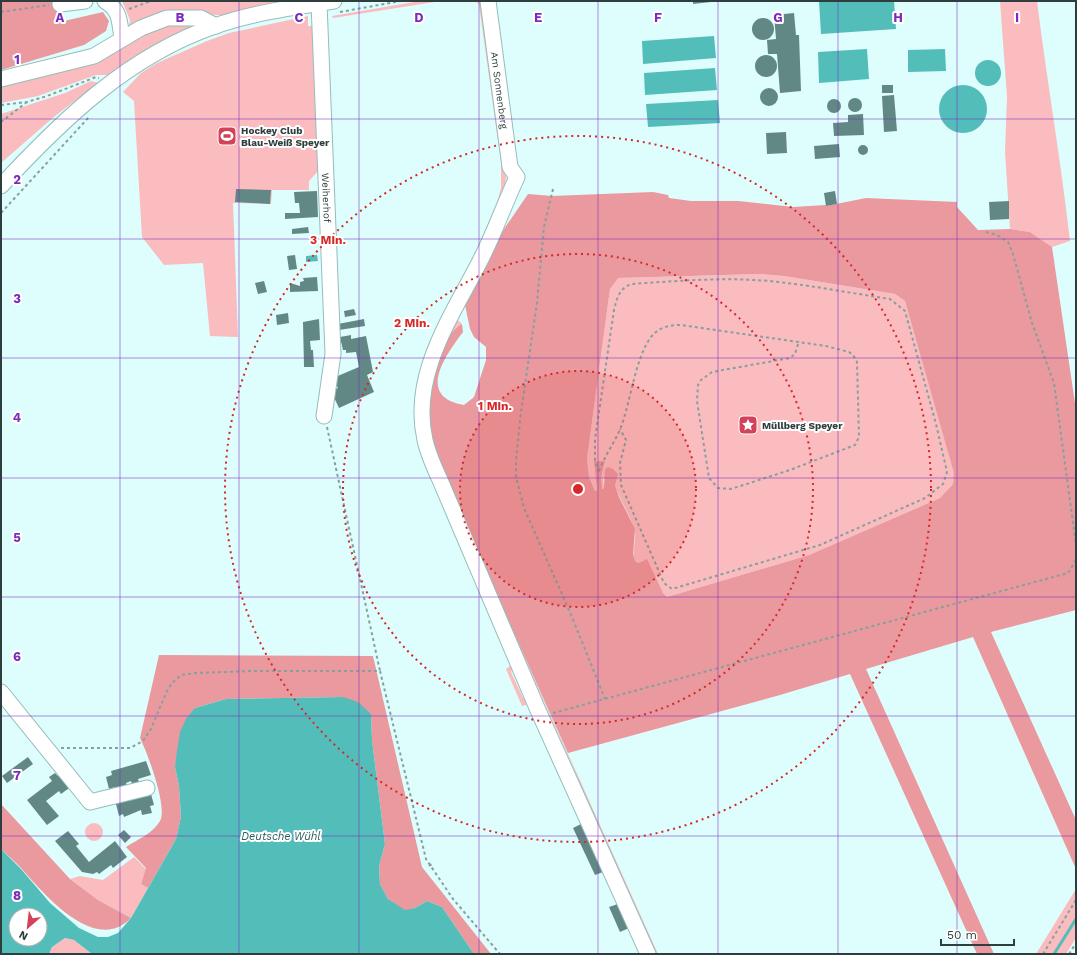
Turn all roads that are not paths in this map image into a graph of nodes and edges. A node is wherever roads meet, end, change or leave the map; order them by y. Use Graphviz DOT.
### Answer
graph roads {
  1 [pos="85,1"];
  2 [pos="105,1"];
  3 [pos="334,1"];
  4 [pos="488,1"];
  5 [pos="60,4"];
  6 [pos="319,7"];
  7 [pos="216,26"];
  8 [pos="122,38"];
  9 [pos="1,79"];
  10 [pos="1,186"];
  11 [pos="324,416"];
  12 [pos="1,692"];
  13 [pos="148,788"];
  14 [pos="648,954"];
  1 -- 5 [label="street"];
  2 -- 8 [label="street"];
  3 -- 6 [label="street"];
  4 -- 14 [label="street, Am Sonnenberg"];
  6 -- 7 [label="street"];
  6 -- 11 [label="street, Weiherhof"];
  7 -- 8 [label="street"];
  7 -- 10 [label="street"];
  8 -- 9 [label="street"];
  12 -- 13 [label="street"];
}
